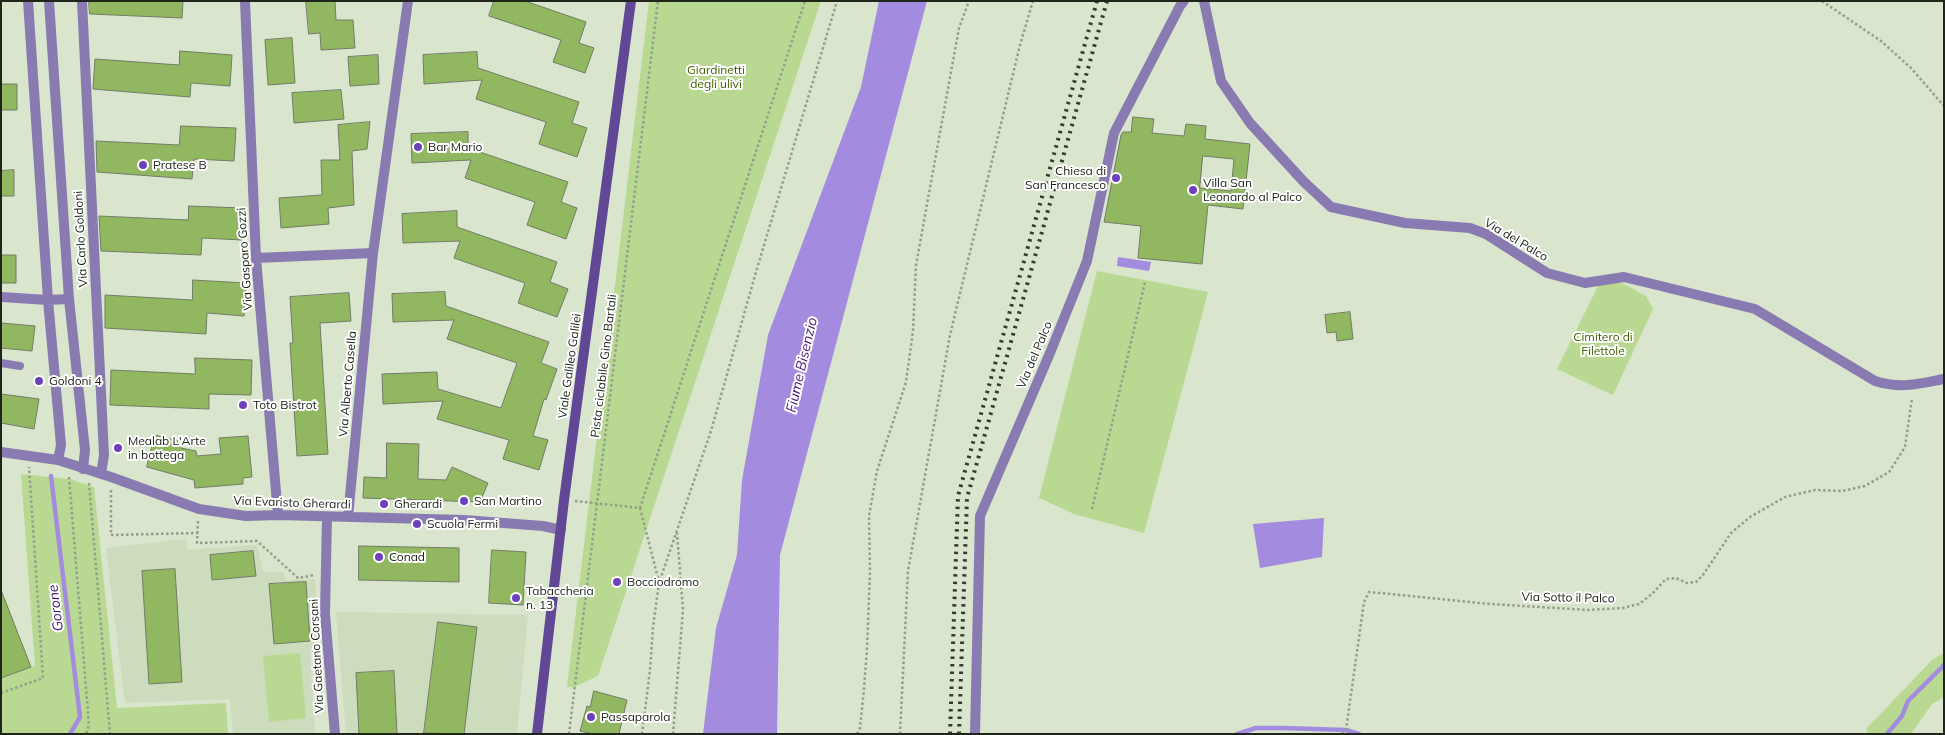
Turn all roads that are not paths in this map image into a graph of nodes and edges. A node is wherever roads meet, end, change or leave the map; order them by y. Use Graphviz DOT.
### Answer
graph roads {
  1 [pos="28,1"];
  2 [pos="49,1"];
  3 [pos="82,1"];
  4 [pos="245,1"];
  5 [pos="408,1"];
  6 [pos="632,1"];
  7 [pos="1184,1"];
  8 [pos="1204,1"];
  9 [pos="373,252"];
  10 [pos="256,258"];
  11 [pos="1,297"];
  12 [pos="69,299"];
  13 [pos="48,300"];
  14 [pos="1,363"];
  15 [pos="20,366"];
  16 [pos="1944,379"];
  17 [pos="1,452"];
  18 [pos="58,460"];
  19 [pos="87,470"];
  20 [pos="106,476"];
  21 [pos="278,515"];
  22 [pos="327,517"];
  23 [pos="348,517"];
  24 [pos="561,530"];
  25 [pos="335,734"];
  26 [pos="537,734"];
  27 [pos="975,734"];
  1 -- 13 [label="street"];
  2 -- 12 [label="street, Via Carlo Goldoni"];
  3 -- 20 [label="street, Via Carlo Goldoni"];
  4 -- 10 [label="street, Via Gasparo Gozzi"];
  5 -- 9 [label="street, Via Alberto Casella"];
  6 -- 24 [label="main road, Viale Galileo Galilei"];
  7 -- 27 [label="street, Via del Palco"];
  8 -- 16 [label="street, Via del Palco"];
  9 -- 10 [label="street"];
  9 -- 23 [label="street, Via Alberto Casella"];
  10 -- 21 [label="street, Via Gasparo Gozzi"];
  11 -- 13 [label="street, Via Carlo Goldoni"];
  12 -- 13 [label="street, Via Carlo Goldoni"];
  12 -- 19 [label="street, Via Carlo Goldoni"];
  13 -- 18 [label="street"];
  14 -- 15 [label="lane"];
  17 -- 18 [label="street, Via Evaristo Gherardi"];
  18 -- 19 [label="street, Via Evaristo Gherardi"];
  19 -- 20 [label="street, Via Evaristo Gherardi"];
  20 -- 21 [label="street, Via Evaristo Gherardi"];
  21 -- 22 [label="street, Via Evaristo Gherardi"];
  22 -- 23 [label="street, Via Evaristo Gherardi"];
  22 -- 25 [label="street, Via Gaetano Corsani"];
  23 -- 24 [label="street, Via Evaristo Gherardi"];
  24 -- 26 [label="main road, Viale Galileo Galilei"];
}
